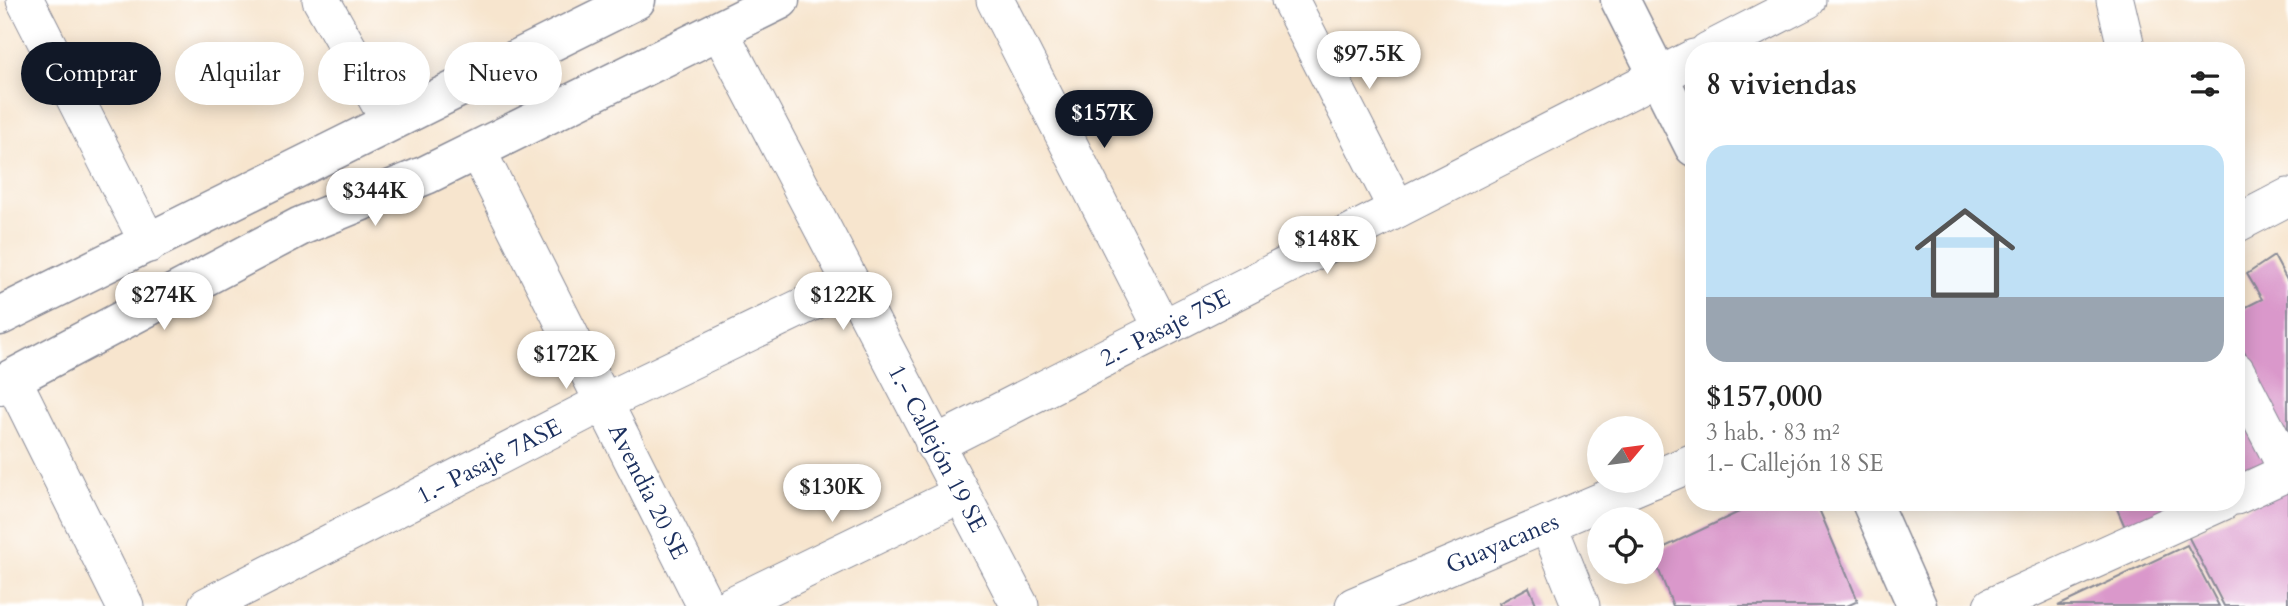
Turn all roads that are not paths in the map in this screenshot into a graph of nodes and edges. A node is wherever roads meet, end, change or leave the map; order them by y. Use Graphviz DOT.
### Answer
graph roads {
  1 [pos="25,0"];
  2 [pos="321,0"];
  3 [pos="636,0"];
  4 [pos="780,0"];
  5 [pos="995,0"];
  6 [pos="1290,0"];
  7 [pos="1620,0"];
  8 [pos="1807,0"];
  9 [pos="2115,0"];
  10 [pos="719,30"];
  11 [pos="1725,42"];
  12 [pos="2125,42"];
  13 [pos="1685,62"];
  14 [pos="1658,76"];
  15 [pos="390,122"];
  16 [pos="1685,129"];
  17 [pos="477,150"];
  18 [pos="2288,197"];
  19 [pos="1397,209"];
  20 [pos="2245,219"];
  21 [pos="149,244"];
  22 [pos="850,284"];
  23 [pos="0,316"];
  24 [pos="1162,327"];
  25 [pos="6,382"];
  26 [pos="2245,387"];
  27 [pos="604,402"];
  28 [pos="934,444"];
  29 [pos="1685,466"];
  30 [pos="2288,471"];
  31 [pos="1664,475"];
  32 [pos="2245,492"];
  33 [pos="1620,494"];
  34 [pos="959,495"];
  35 [pos="1875,511"];
  36 [pos="2202,511"];
  37 [pos="1548,524"];
  38 [pos="125,606"];
  39 [pos="206,606"];
  40 [pos="706,606"];
  41 [pos="730,606"];
  42 [pos="1020,606"];
  43 [pos="1354,606"];
  44 [pos="1581,606"];
  45 [pos="1917,606"];
  46 [pos="1992,606"];
  1 -- 21 [label="street"];
  2 -- 15 [label="street"];
  3 -- 15 [label="main road"];
  4 -- 10 [label="main road"];
  5 -- 24 [label="street"];
  6 -- 19 [label="street"];
  7 -- 14 [label="main road"];
  8 -- 11 [label="street"];
  9 -- 12 [label="street"];
  10 -- 17 [label="main road"];
  10 -- 22 [label="street, 1.- Callejón 19 SE"];
  13 -- 14 [label="street, 2.- Pasaje 7SE"];
  14 -- 16 [label="main road"];
  14 -- 19 [label="street, 2.- Pasaje 7SE"];
  15 -- 21 [label="main road"];
  17 -- 25 [label="main road"];
  17 -- 27 [label="street, Avendia 20 SE"];
  18 -- 20 [label="street"];
  19 -- 24 [label="street, 2.- Pasaje 7SE"];
  21 -- 23 [label="main road"];
  22 -- 27 [label="street, 1.- Pasaje 7ASE"];
  22 -- 28 [label="street, 1.- Callejón 19 SE"];
  24 -- 28 [label="street, 2.- Pasaje 7SE"];
  25 -- 38 [label="street"];
  26 -- 30 [label="street"];
  27 -- 39 [label="street, 1.- Pasaje 7ASE"];
  27 -- 40 [label="street, Avendia 20 SE"];
  28 -- 34 [label="street, 1.- Callejón 19 SE"];
  29 -- 31 [label="street, Guayacanes"];
  30 -- 32 [label="street"];
  33 -- 37 [label="street, Guayacanes"];
  34 -- 41 [label="street"];
  34 -- 42 [label="street, 1.- Callejón 19 SE"];
  35 -- 45 [label="main road"];
  36 -- 46 [label="street"];
  37 -- 43 [label="street, Guayacanes"];
  37 -- 44 [label="street"];
}
